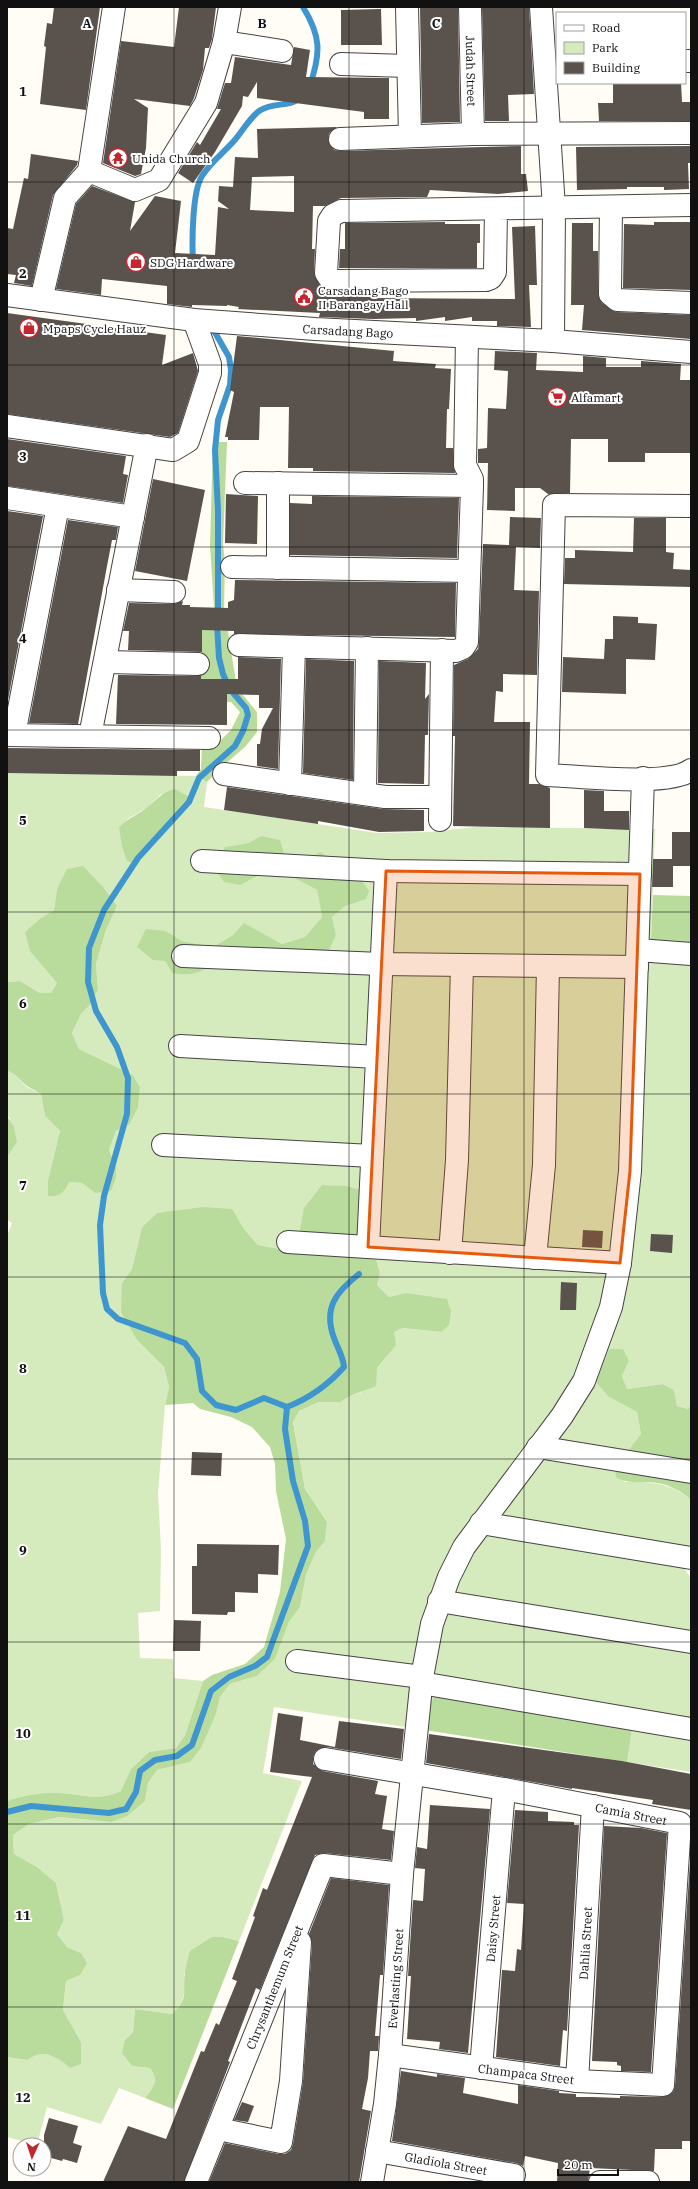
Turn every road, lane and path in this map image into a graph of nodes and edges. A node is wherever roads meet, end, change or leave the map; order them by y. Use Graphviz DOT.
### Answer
graph roads {
  1 [pos="114,7"];
  2 [pos="230,7"];
  3 [pos="407,7"];
  4 [pos="470,7"];
  5 [pos="541,7"];
  6 [pos="224,42"];
  7 [pos="282,51"];
  8 [pos="341,64"];
  9 [pos="551,64"];
  10 [pos="408,66"];
  11 [pos="691,133"];
  12 [pos="473,134"];
  13 [pos="549,134"];
  14 [pos="410,136"];
  15 [pos="340,139"];
  16 [pos="89,171"];
  17 [pos="691,205"];
  18 [pos="611,207"];
  19 [pos="496,208"];
  20 [pos="554,208"];
  21 [pos="7,295"];
  22 [pos="41,300"];
  23 [pos="691,303"];
  24 [pos="194,320"];
  25 [pos="475,337"];
  26 [pos="553,341"];
  27 [pos="691,352"];
  28 [pos="7,426"];
  29 [pos="147,445"];
  30 [pos="245,483"];
  31 [pos="278,483"];
  32 [pos="472,483"];
  33 [pos="7,498"];
  34 [pos="58,506"];
  35 [pos="691,506"];
  36 [pos="133,517"];
  37 [pos="232,567"];
  38 [pos="278,568"];
  39 [pos="469,571"];
  40 [pos="118,590"];
  41 [pos="174,592"];
  42 [pos="239,645"];
  43 [pos="294,647"];
  44 [pos="367,648"];
  45 [pos="442,650"];
  46 [pos="105,662"];
  47 [pos="198,664"];
  48 [pos="11,735"];
  49 [pos="90,736"];
  50 [pos="209,738"];
  51 [pos="691,770"];
  52 [pos="224,774"];
  53 [pos="643,778"];
  54 [pos="290,784"];
  55 [pos="365,794"];
  56 [pos="440,797"];
  57 [pos="440,820"];
  58 [pos="202,861"];
  59 [pos="386,871"];
  60 [pos="640,874"];
  61 [pos="691,954"];
  62 [pos="183,956"];
  63 [pos="637,958"];
  64 [pos="381,964"];
  65 [pos="462,965"];
  66 [pos="548,966"];
  67 [pos="180,1046"];
  68 [pos="376,1057"];
  69 [pos="163,1145"];
  70 [pos="372,1156"];
  71 [pos="288,1242"];
  72 [pos="368,1247"];
  73 [pos="450,1252"];
  74 [pos="536,1258"];
  75 [pos="620,1263"];
  76 [pos="538,1446"];
  77 [pos="691,1472"];
  78 [pos="481,1523"];
  79 [pos="691,1558"];
  80 [pos="439,1601"];
  81 [pos="691,1642"];
  82 [pos="297,1661"];
  83 [pos="421,1680"];
  84 [pos="691,1729"];
  85 [pos="325,1759"];
  86 [pos="411,1774"];
  87 [pos="504,1789"];
  88 [pos="593,1806"];
  89 [pos="402,1874"];
  90 [pos="302,1923"];
  91 [pos="390,2055"];
  92 [pos="481,2068"];
  93 [pos="577,2081"];
  94 [pos="663,2085"];
  95 [pos="218,2129"];
  96 [pos="378,2151"];
  97 [pos="514,2175"];
  98 [pos="196,2182"];
  99 [pos="372,2182"];
  100 [pos="600,2182"];
  101 [pos="648,2182"];
  1 -- 16 [label="street"];
  2 -- 6 [label="street"];
  3 -- 10 [label="street"];
  4 -- 12 [label="street, Judah Street"];
  5 -- 9 [label="street"];
  6 -- 7 [label="street"];
  6 -- 16 [label="street"];
  8 -- 10 [label="street"];
  9 -- 13 [label="street"];
  10 -- 14 [label="street"];
  11 -- 13 [label="street"];
  12 -- 13 [label="street"];
  12 -- 14 [label="street"];
  13 -- 20 [label="street"];
  14 -- 15 [label="street"];
  16 -- 22 [label="street"];
  17 -- 18 [label="street"];
  18 -- 20 [label="street"];
  18 -- 23 [label="street"];
  19 -- 19 [label="street"];
  19 -- 20 [label="street"];
  20 -- 26 [label="street"];
  21 -- 22 [label="street, Carsadang Bago"];
  22 -- 24 [label="street, Carsadang Bago"];
  24 -- 25 [label="street, Carsadang Bago"];
  24 -- 29 [label="street"];
  25 -- 26 [label="street, Carsadang Bago"];
  25 -- 32 [label="street"];
  26 -- 27 [label="street, Carsadang Bago"];
  28 -- 29 [label="street"];
  29 -- 36 [label="street"];
  30 -- 31 [label="street"];
  31 -- 32 [label="street"];
  31 -- 38 [label="street"];
  32 -- 39 [label="street"];
  33 -- 34 [label="street"];
  34 -- 36 [label="street"];
  34 -- 48 [label="street"];
  35 -- 53 [label="street"];
  36 -- 40 [label="street"];
  37 -- 38 [label="street"];
  38 -- 39 [label="street"];
  39 -- 45 [label="street"];
  40 -- 41 [label="street"];
  40 -- 46 [label="street"];
  42 -- 43 [label="street"];
  43 -- 44 [label="street"];
  43 -- 54 [label="street"];
  44 -- 45 [label="street"];
  44 -- 55 [label="street"];
  45 -- 56 [label="street"];
  46 -- 47 [label="street"];
  46 -- 49 [label="street"];
  48 -- 49 [label="street"];
  49 -- 50 [label="street"];
  51 -- 53 [label="street"];
  52 -- 54 [label="street"];
  53 -- 60 [label="street, Everlasting Street"];
  54 -- 55 [label="street"];
  55 -- 56 [label="street"];
  56 -- 57 [label="street"];
  58 -- 59 [label="street"];
  59 -- 60 [label="street"];
  59 -- 64 [label="street"];
  60 -- 63 [label="street, Everlasting Street"];
  61 -- 63 [label="street"];
  62 -- 64 [label="street"];
  63 -- 66 [label="street"];
  63 -- 75 [label="street, Everlasting Street"];
  64 -- 65 [label="street"];
  64 -- 68 [label="street"];
  65 -- 66 [label="street"];
  65 -- 73 [label="street"];
  66 -- 74 [label="street"];
  67 -- 68 [label="street"];
  68 -- 70 [label="street"];
  69 -- 70 [label="street"];
  70 -- 72 [label="street"];
  71 -- 72 [label="street"];
  72 -- 73 [label="street"];
  73 -- 74 [label="street"];
  74 -- 75 [label="street"];
  75 -- 76 [label="street, Everlasting Street"];
  76 -- 77 [label="street"];
  76 -- 78 [label="street, Everlasting Street"];
  78 -- 79 [label="street"];
  78 -- 80 [label="street, Everlasting Street"];
  80 -- 81 [label="street"];
  80 -- 83 [label="street, Everlasting Street"];
  82 -- 83 [label="street"];
  83 -- 84 [label="street"];
  83 -- 86 [label="street, Everlasting Street"];
  85 -- 86 [label="street, Camia Street"];
  86 -- 87 [label="street, Camia Street"];
  86 -- 89 [label="street, Everlasting Street"];
  87 -- 88 [label="street, Camia Street"];
  87 -- 92 [label="street, Daisy Street"];
  88 -- 93 [label="street, Dahlia Street"];
  88 -- 94 [label="street, Camia Street"];
  89 -- 90 [label="street, Chrysanthemum Street"];
  89 -- 91 [label="street, Everlasting Street"];
  90 -- 95 [label="street, Chrysanthemum Street"];
  90 -- 95 [label="street"];
  91 -- 92 [label="street, Champaca Street"];
  91 -- 96 [label="street, Everlasting Street"];
  92 -- 93 [label="street, Champaca Street"];
  93 -- 94 [label="street, Champaca Street"];
  95 -- 98 [label="street, Chrysanthemum Street"];
  96 -- 97 [label="street, Gladiola Street"];
  96 -- 99 [label="street, Everlasting Street"];
  100 -- 101 [label="street"];
}
